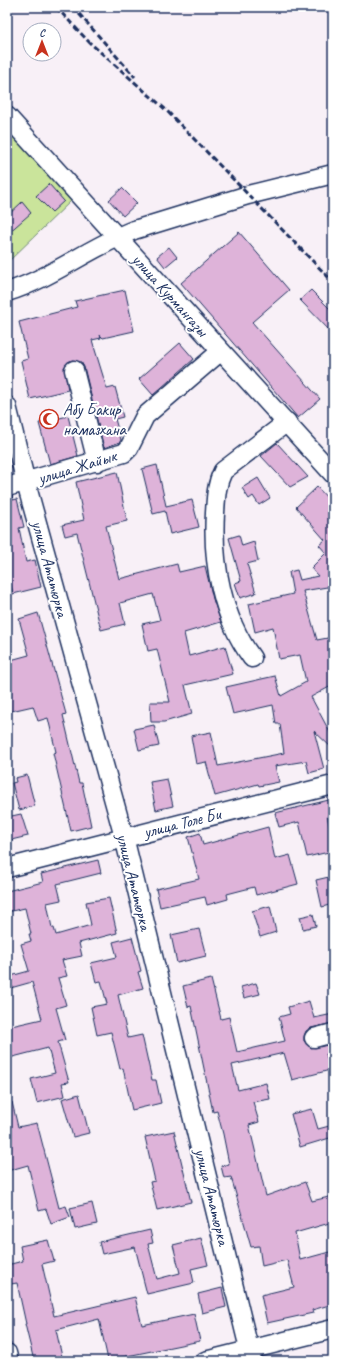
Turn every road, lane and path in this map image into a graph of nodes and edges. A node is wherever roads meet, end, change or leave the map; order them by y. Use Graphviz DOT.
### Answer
graph roads {
  1 [pos="7,116"];
  2 [pos="333,174"];
  3 [pos="118,236"];
  4 [pos="7,292"];
  5 [pos="221,351"];
  6 [pos="74,370"];
  7 [pos="7,406"];
  8 [pos="286,422"];
  9 [pos="97,462"];
  10 [pos="333,474"];
  11 [pos="26,483"];
  12 [pos="7,488"];
  13 [pos="252,658"];
  14 [pos="333,784"];
  15 [pos="124,837"];
  16 [pos="7,868"];
  17 [pos="333,1033"];
  18 [pos="314,1038"];
  19 [pos="333,1329"];
  20 [pos="7,1353"];
  21 [pos="251,1356"];
  22 [pos="9,1361"];
  23 [pos="205,1361"];
  1 -- 3 [label="street, улица Курмангазы"];
  2 -- 3 [label="street"];
  3 -- 4 [label="street"];
  3 -- 5 [label="street, улица Курмангазы"];
  5 -- 8 [label="street, улица Курмангазы"];
  5 -- 9 [label="street, улица Жайык"];
  6 -- 9 [label="street"];
  7 -- 11 [label="street, улица Ататюрка"];
  8 -- 10 [label="street, улица Курмангазы"];
  8 -- 13 [label="street"];
  9 -- 11 [label="street, улица Жайык"];
  11 -- 12 [label="street, улица Жайык"];
  11 -- 15 [label="street, улица Ататюрка"];
  14 -- 15 [label="street, улица Толе Би"];
  15 -- 16 [label="street, улица Толе Би"];
  15 -- 21 [label="street, улица Ататюрка"];
  17 -- 18 [label="street"];
  19 -- 21 [label="street"];
  20 -- 22 [label="street"];
  21 -- 23 [label="street"];
}
